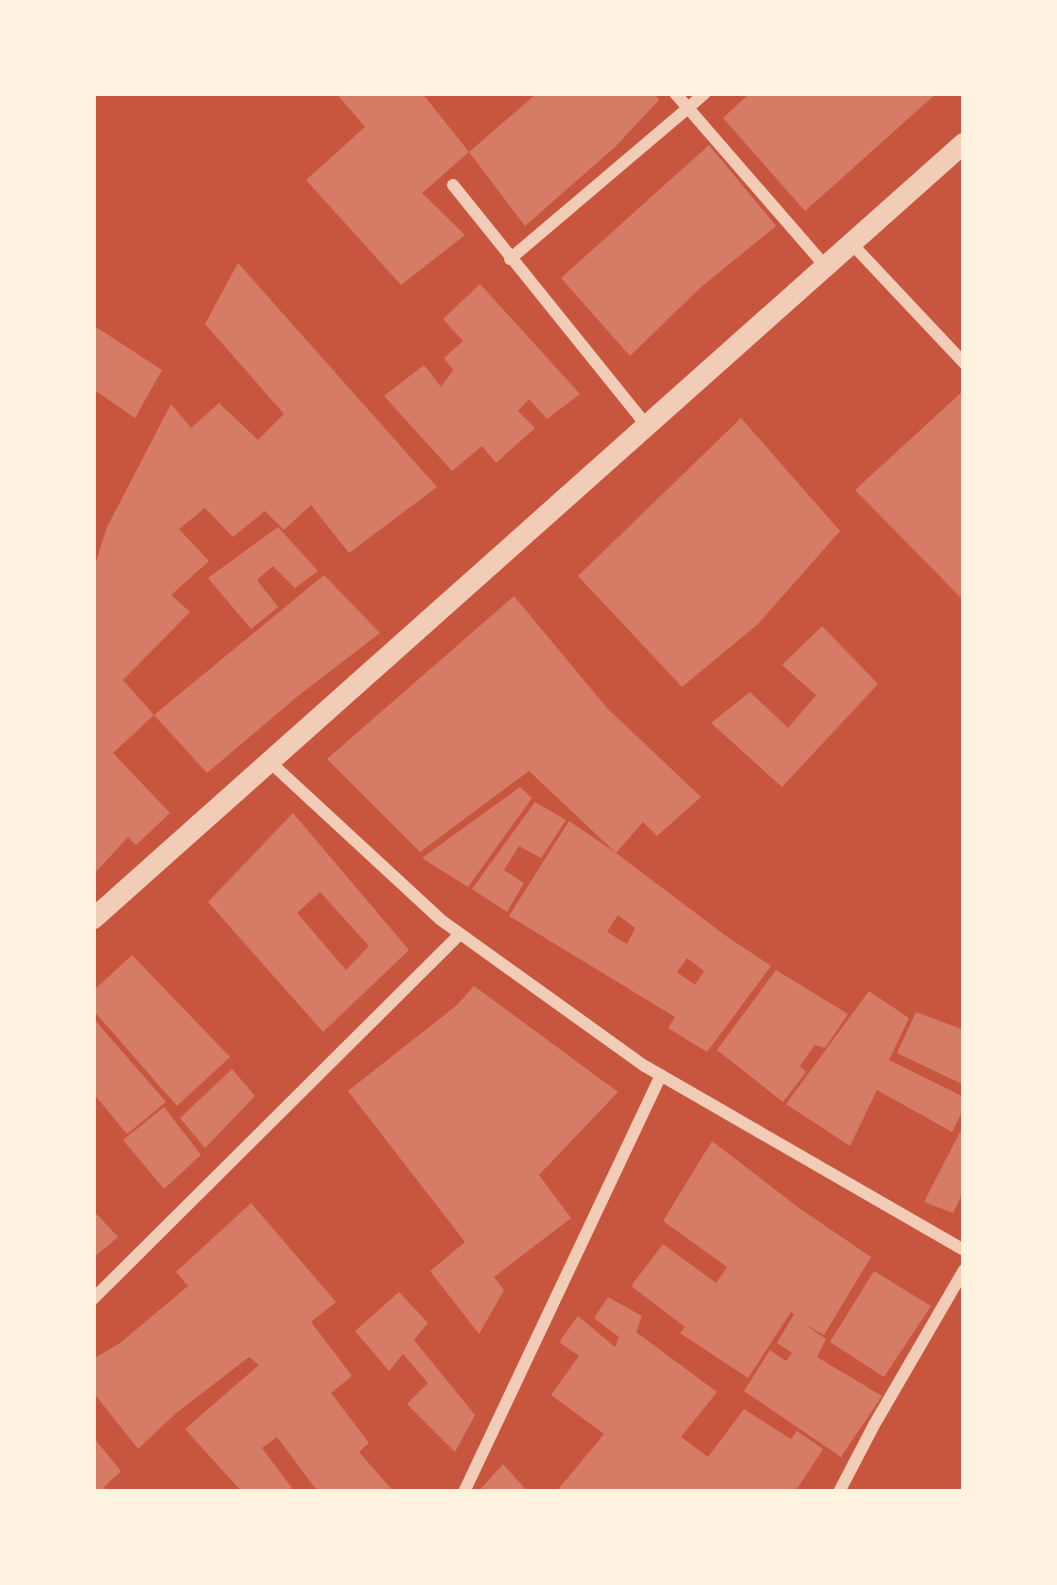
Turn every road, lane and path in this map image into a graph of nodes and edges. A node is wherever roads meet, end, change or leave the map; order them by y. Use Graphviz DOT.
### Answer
graph roads {
  1 [pos="675,93"];
  2 [pos="705,93"];
  3 [pos="688,108"];
  4 [pos="964,143"];
  5 [pos="453,185"];
  6 [pos="852,244"];
  7 [pos="511,259"];
  8 [pos="826,267"];
  9 [pos="964,363"];
  10 [pos="647,426"];
  11 [pos="270,762"];
  12 [pos="93,919"];
  13 [pos="460,934"];
  14 [pos="661,1076"];
  15 [pos="964,1250"];
  16 [pos="964,1270"];
  17 [pos="93,1299"];
  18 [pos="464,1492"];
  19 [pos="839,1492"];
  1 -- 3 [label="street"];
  2 -- 3 [label="street"];
  3 -- 7 [label="street"];
  3 -- 8 [label="street"];
  4 -- 6 [label="street"];
  5 -- 7 [label="street"];
  6 -- 8 [label="street"];
  6 -- 9 [label="street"];
  7 -- 10 [label="street"];
  8 -- 10 [label="street"];
  10 -- 11 [label="street"];
  11 -- 12 [label="street"];
  11 -- 13 [label="street"];
  13 -- 14 [label="street"];
  13 -- 17 [label="street"];
  14 -- 15 [label="street"];
  14 -- 18 [label="street"];
  16 -- 19 [label="street"];
}
